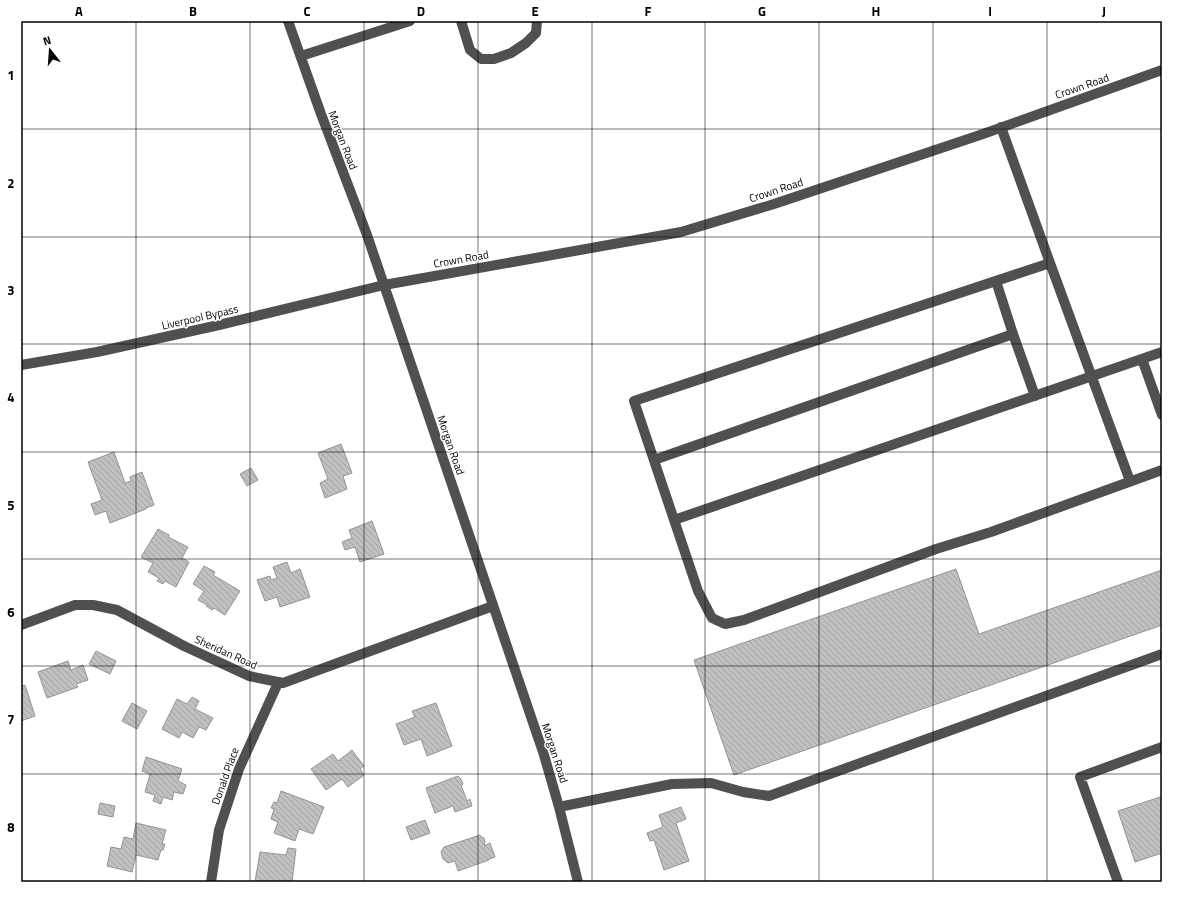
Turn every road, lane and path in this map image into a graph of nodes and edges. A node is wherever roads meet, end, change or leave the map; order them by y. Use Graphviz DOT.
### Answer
graph roads {
  1 [pos="288,21"];
  2 [pos="410,21"];
  3 [pos="461,21"];
  4 [pos="537,21"];
  5 [pos="301,56"];
  6 [pos="1162,70"];
  7 [pos="1001,127"];
  8 [pos="1050,263"];
  9 [pos="996,281"];
  10 [pos="384,285"];
  11 [pos="1013,334"];
  12 [pos="1162,352"];
  13 [pos="1142,359"];
  14 [pos="21,365"];
  15 [pos="1092,377"];
  16 [pos="1035,396"];
  17 [pos="1162,415"];
  18 [pos="654,460"];
  19 [pos="1162,470"];
  20 [pos="1130,481"];
  21 [pos="674,520"];
  22 [pos="493,606"];
  23 [pos="21,625"];
  24 [pos="1162,654"];
  25 [pos="278,683"];
  26 [pos="1162,747"];
  27 [pos="559,807"];
  28 [pos="211,882"];
  29 [pos="578,882"];
  30 [pos="1118,882"];
  1 -- 5 [label="street, Morgan Road"];
  2 -- 5 [label="street"];
  3 -- 4 [label="street"];
  5 -- 10 [label="street, Morgan Road"];
  6 -- 7 [label="street, Crown Road"];
  7 -- 8 [label="street"];
  7 -- 10 [label="street, Crown Road"];
  8 -- 9 [label="street"];
  8 -- 15 [label="street"];
  9 -- 11 [label="street"];
  9 -- 18 [label="street"];
  10 -- 14 [label="street, Liverpool Bypass"];
  10 -- 22 [label="street, Morgan Road"];
  11 -- 16 [label="street"];
  11 -- 18 [label="street"];
  12 -- 13 [label="street"];
  13 -- 15 [label="street"];
  13 -- 17 [label="street"];
  15 -- 16 [label="street"];
  15 -- 20 [label="street"];
  16 -- 21 [label="street"];
  18 -- 21 [label="street"];
  19 -- 20 [label="street"];
  20 -- 21 [label="street"];
  22 -- 25 [label="street, Sheridan Road"];
  22 -- 27 [label="street, Morgan Road"];
  23 -- 25 [label="street, Sheridan Road"];
  24 -- 27 [label="street"];
  25 -- 28 [label="street, Donald Place"];
  26 -- 30 [label="street"];
  27 -- 29 [label="street, Morgan Road"];
}
